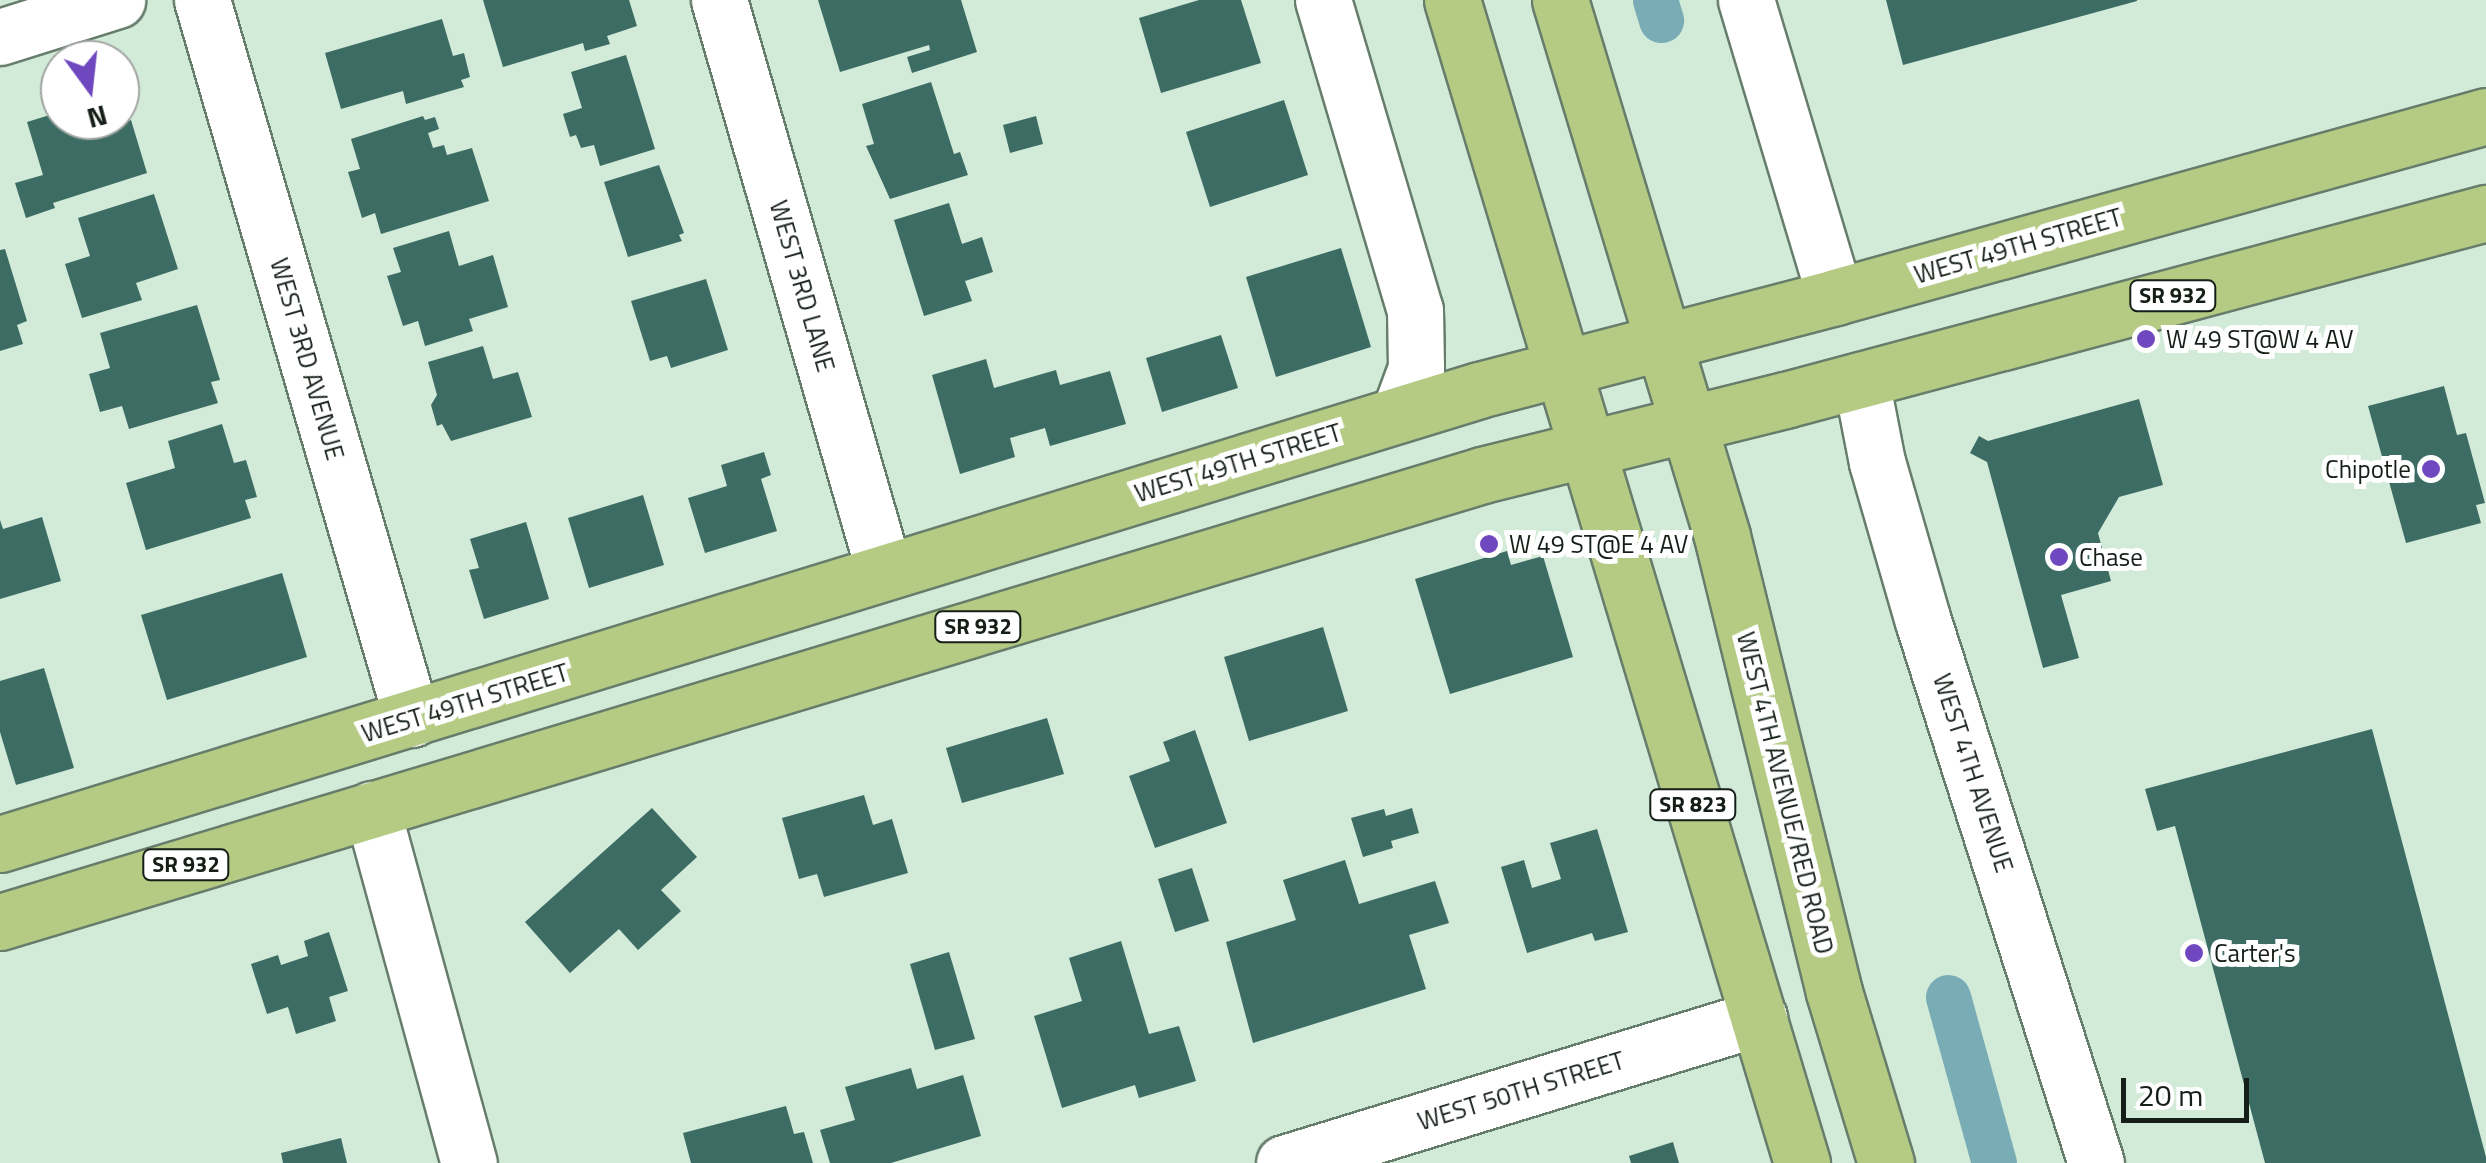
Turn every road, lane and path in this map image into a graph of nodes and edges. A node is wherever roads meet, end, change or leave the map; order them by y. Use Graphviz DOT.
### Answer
graph roads {
  1 [pos="117,0"];
  2 [pos="202,0"];
  3 [pos="719,0"];
  4 [pos="1323,0"];
  5 [pos="1452,0"];
  6 [pos="1560,0"];
  7 [pos="1746,0"];
  8 [pos="0,38"];
  9 [pos="2486,116"];
  10 [pos="2486,213"];
  11 [pos="1835,296"];
  12 [pos="1662,341"];
  13 [pos="1560,367"];
  14 [pos="1860,380"];
  15 [pos="1399,414"];
  16 [pos="1688,423"];
  17 [pos="1584,448"];
  18 [pos="884,571"];
  19 [pos="499,693"];
  20 [pos="412,719"];
  21 [pos="244,770"];
  22 [pos="372,809"];
  23 [pos="0,844"];
  24 [pos="0,922"];
  25 [pos="1758,1018"];
  26 [pos="469,1163"];
  27 [pos="1284,1163"];
  28 [pos="1802,1163"];
  29 [pos="1886,1163"];
  30 [pos="2096,1163"];
  1 -- 8 [label="street"];
  2 -- 20 [label="street, WEST 3RD AVENUE"];
  3 -- 18 [label="street, WEST 3RD LANE"];
  4 -- 15 [label="street"];
  5 -- 13 [label="main road, SR 823"];
  6 -- 12 [label="main road"];
  7 -- 11 [label="street"];
  9 -- 11 [label="main road, WEST 49TH STREET"];
  10 -- 14 [label="main road, SR 932"];
  11 -- 12 [label="main road, WEST 49TH STREET"];
  12 -- 13 [label="main road, WEST 49TH STREET"];
  12 -- 16 [label="main road"];
  13 -- 15 [label="main road, WEST 49TH STREET"];
  13 -- 17 [label="main road, SR 823"];
  14 -- 16 [label="main road, SR 932"];
  14 -- 30 [label="street, WEST 4TH AVENUE"];
  15 -- 18 [label="main road, WEST 49TH STREET"];
  16 -- 17 [label="main road, SR 932"];
  16 -- 29 [label="main road, WEST 4TH AVENUE/RED ROAD"];
  17 -- 22 [label="main road, SR 932"];
  17 -- 25 [label="main road, SR 823"];
  18 -- 19 [label="main road, WEST 49TH STREET"];
  19 -- 20 [label="main road, WEST 49TH STREET"];
  19 -- 22 [label="main road"];
  20 -- 21 [label="main road, WEST 49TH STREET"];
  21 -- 22 [label="main road"];
  21 -- 23 [label="main road, WEST 49TH STREET"];
  22 -- 24 [label="main road, SR 932"];
  22 -- 26 [label="street"];
  25 -- 27 [label="street, WEST 50TH STREET"];
  25 -- 28 [label="main road, SR 823"];
}
